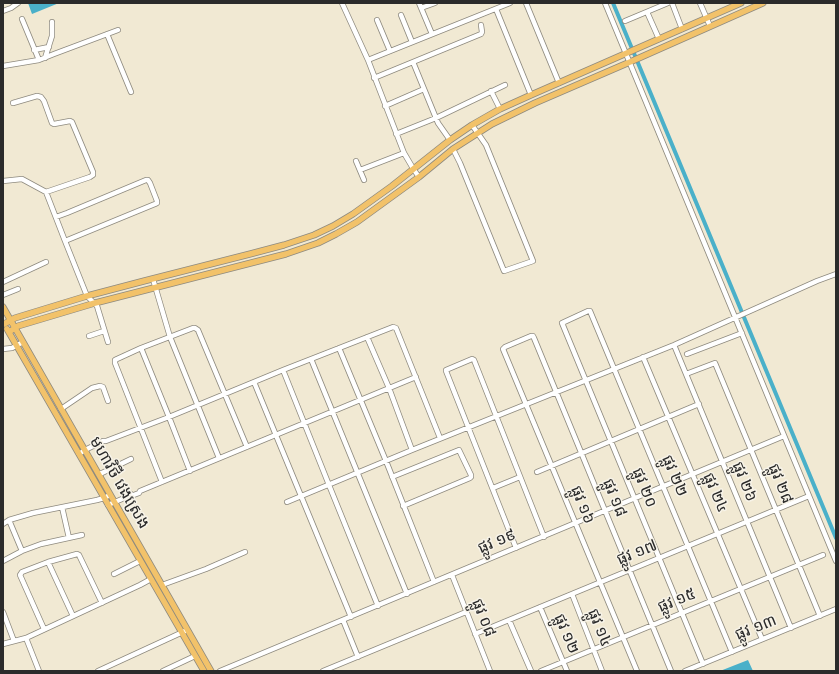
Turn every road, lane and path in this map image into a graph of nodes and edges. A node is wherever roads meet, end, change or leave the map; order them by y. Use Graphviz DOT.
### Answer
graph roads {
  1 [pos="18,3"];
  2 [pos="342,3"];
  3 [pos="419,3"];
  4 [pos="435,3"];
  5 [pos="510,3"];
  6 [pos="526,3"];
  7 [pos="605,3"];
  8 [pos="668,3"];
  9 [pos="672,3"];
  10 [pos="700,3"];
  11 [pos="741,3"];
  12 [pos="763,3"];
  13 [pos="731,5"];
  14 [pos="498,6"];
  15 [pos="421,8"];
  16 [pos="3,11"];
  17 [pos="647,12"];
  18 [pos="401,15"];
  19 [pos="706,18"];
  20 [pos="22,19"];
  21 [pos="377,20"];
  22 [pos="625,21"];
  23 [pos="52,22"];
  24 [pos="481,25"];
  25 [pos="710,26"];
  26 [pos="682,29"];
  27 [pos="118,30"];
  28 [pos="107,34"];
  29 [pos="432,34"];
  30 [pos="659,39"];
  31 [pos="412,42"];
  32 [pos="49,47"];
  33 [pos="34,50"];
  34 [pos="390,51"];
  35 [pos="631,51"];
  36 [pos="45,58"];
  37 [pos="39,60"];
  38 [pos="368,60"];
  39 [pos="635,60"];
  40 [pos="413,62"];
  41 [pos="3,66"];
  42 [pos="374,78"];
  43 [pos="559,83"];
  44 [pos="504,85"];
  45 [pos="424,89"];
  46 [pos="491,91"];
  47 [pos="131,92"];
  48 [pos="531,95"];
  49 [pos="13,103"];
  50 [pos="385,106"];
  51 [pos="500,109"];
  52 [pos="436,118"];
  53 [pos="472,125"];
  54 [pos="477,133"];
  55 [pos="396,134"];
  56 [pos="450,140"];
  57 [pos="453,149"];
  58 [pos="404,153"];
  59 [pos="356,161"];
  60 [pos="360,170"];
  61 [pos="414,170"];
  62 [pos="419,177"];
  63 [pos="364,180"];
  64 [pos="3,181"];
  65 [pos="46,192"];
  66 [pos="56,217"];
  67 [pos="333,226"];
  68 [pos="336,234"];
  69 [pos="64,241"];
  70 [pos="295,242"];
  71 [pos="297,250"];
  72 [pos="46,262"];
  73 [pos="836,274"];
  74 [pos="153,278"];
  75 [pos="3,282"];
  76 [pos="156,287"];
  77 [pos="18,289"];
  78 [pos="3,295"];
  79 [pos="88,296"];
  80 [pos="95,303"];
  81 [pos="3,307"];
  82 [pos="736,317"];
  83 [pos="11,320"];
  84 [pos="4,323"];
  85 [pos="562,323"];
  86 [pos="15,328"];
  87 [pos="104,331"];
  88 [pos="9,332"];
  89 [pos="742,333"];
  90 [pos="89,336"];
  91 [pos="533,336"];
  92 [pos="170,337"];
  93 [pos="367,337"];
  94 [pos="23,342"];
  95 [pos="108,342"];
  96 [pos="674,345"];
  97 [pos="17,346"];
  98 [pos="142,348"];
  99 [pos="339,348"];
  100 [pos="3,349"];
  101 [pos="686,354"];
  102 [pos="644,357"];
  103 [pos="311,359"];
  104 [pos="614,368"];
  105 [pos="283,370"];
  106 [pos="686,374"];
  107 [pos="416,377"];
  108 [pos="585,380"];
  109 [pos="254,382"];
  110 [pos="389,388"];
  111 [pos="557,392"];
  112 [pos="225,394"];
  113 [pos="360,400"];
  114 [pos="108,401"];
  115 [pos="526,404"];
  116 [pos="699,404"];
  117 [pos="198,405"];
  118 [pos="61,409"];
  119 [pos="333,412"];
  120 [pos="496,416"];
  121 [pos="169,417"];
  122 [pos="669,417"];
  123 [pos="305,423"];
  124 [pos="469,427"];
  125 [pos="140,428"];
  126 [pos="639,429"];
  127 [pos="276,435"];
  128 [pos="784,436"];
  129 [pos="440,438"];
  130 [pos="610,441"];
  131 [pos="247,447"];
  132 [pos="412,450"];
  133 [pos="752,450"];
  134 [pos="85,451"];
  135 [pos="582,453"];
  136 [pos="80,455"];
  137 [pos="219,458"];
  138 [pos="131,459"];
  139 [pos="386,461"];
  140 [pos="722,462"];
  141 [pos="552,466"];
  142 [pos="190,470"];
  143 [pos="537,472"];
  144 [pos="357,473"];
  145 [pos="99,474"];
  146 [pos="693,474"];
  147 [pos="392,477"];
  148 [pos="520,477"];
  149 [pos="162,482"];
  150 [pos="329,485"];
  151 [pos="664,486"];
  152 [pos="493,488"];
  153 [pos="110,494"];
  154 [pos="301,496"];
  155 [pos="809,496"];
  156 [pos="104,498"];
  157 [pos="634,499"];
  158 [pos="115,502"];
  159 [pos="287,502"];
  160 [pos="108,505"];
  161 [pos="403,506"];
  162 [pos="62,507"];
  163 [pos="776,510"];
  164 [pos="605,511"];
  165 [pos="10,520"];
  166 [pos="747,522"];
  167 [pos="576,523"];
  168 [pos="3,524"];
  169 [pos="718,534"];
  170 [pos="82,535"];
  171 [pos="544,537"];
  172 [pos="68,538"];
  173 [pos="689,546"];
  174 [pos="516,548"];
  175 [pos="22,551"];
  176 [pos="245,552"];
  177 [pos="823,555"];
  178 [pos="659,558"];
  179 [pos="3,561"];
  180 [pos="140,561"];
  181 [pos="836,561"];
  182 [pos="48,562"];
  183 [pos="799,565"];
  184 [pos="630,570"];
  185 [pos="114,574"];
  186 [pos="452,575"];
  187 [pos="770,577"];
  188 [pos="150,578"];
  189 [pos="434,582"];
  190 [pos="600,582"];
  191 [pos="162,585"];
  192 [pos="741,589"];
  193 [pos="407,594"];
  194 [pos="572,594"];
  195 [pos="712,601"];
  196 [pos="102,602"];
  197 [pos="378,606"];
  198 [pos="540,607"];
  199 [pos="836,610"];
  200 [pos="3,612"];
  201 [pos="466,612"];
  202 [pos="682,613"];
  203 [pos="73,616"];
  204 [pos="820,616"];
  205 [pos="351,617"];
  206 [pos="343,620"];
  207 [pos="509,620"];
  208 [pos="652,625"];
  209 [pos="790,628"];
  210 [pos="44,629"];
  211 [pos="188,630"];
  212 [pos="182,633"];
  213 [pos="475,634"];
  214 [pos="26,638"];
  215 [pos="623,638"];
  216 [pos="762,640"];
  217 [pos="14,641"];
  218 [pos="3,644"];
  219 [pos="594,649"];
  220 [pos="732,652"];
  221 [pos="195,656"];
  222 [pos="358,657"];
  223 [pos="563,662"];
  224 [pos="703,664"];
  225 [pos="39,671"];
  226 [pos="98,671"];
  227 [pos="163,671"];
  228 [pos="204,671"];
  229 [pos="211,671"];
  230 [pos="220,671"];
  231 [pos="323,671"];
  232 [pos="490,671"];
  233 [pos="531,671"];
  234 [pos="541,671"];
  235 [pos="567,671"];
  236 [pos="602,671"];
  237 [pos="637,671"];
  238 [pos="671,671"];
  239 [pos="685,671"];
  1 -- 16 [label="street"];
  2 -- 38 [label="street"];
  3 -- 15 [label="street"];
  4 -- 15 [label="street"];
  5 -- 14 [label="street"];
  6 -- 43 [label="street"];
  7 -- 35 [label="street"];
  8 -- 17 [label="street"];
  9 -- 26 [label="street"];
  10 -- 19 [label="street"];
  11 -- 13 [label="main road"];
  12 -- 25 [label="main road"];
  13 -- 19 [label="main road"];
  14 -- 29 [label="street"];
  14 -- 48 [label="street"];
  15 -- 29 [label="street"];
  17 -- 22 [label="street"];
  17 -- 30 [label="street"];
  18 -- 31 [label="street"];
  19 -- 25 [label="street"];
  19 -- 26 [label="main road"];
  20 -- 33 [label="street"];
  21 -- 34 [label="street"];
  23 -- 32 [label="street"];
  24 -- 40 [label="street"];
  25 -- 39 [label="main road"];
  26 -- 30 [label="main road"];
  27 -- 28 [label="street"];
  28 -- 36 [label="street"];
  28 -- 47 [label="street"];
  29 -- 31 [label="street"];
  30 -- 35 [label="main road"];
  31 -- 34 [label="street"];
  32 -- 33 [label="street"];
  32 -- 36 [label="street"];
  33 -- 37 [label="street"];
  34 -- 38 [label="street"];
  35 -- 39 [label="street"];
  35 -- 43 [label="main road"];
  36 -- 37 [label="street"];
  37 -- 41 [label="street"];
  38 -- 42 [label="street"];
  39 -- 54 [label="main road"];
  39 -- 82 [label="street"];
  40 -- 42 [label="street"];
  40 -- 45 [label="street"];
  42 -- 50 [label="street"];
  43 -- 48 [label="main road"];
  44 -- 46 [label="street"];
  45 -- 50 [label="street"];
  45 -- 52 [label="street"];
  46 -- 51 [label="street"];
  46 -- 52 [label="street"];
  48 -- 51 [label="main road"];
  49 -- 65 [label="street"];
  50 -- 55 [label="street"];
  51 -- 53 [label="main road"];
  52 -- 55 [label="street"];
  52 -- 56 [label="street"];
  53 -- 54 [label="street"];
  53 -- 56 [label="main road"];
  54 -- 57 [label="main road"];
  54 -- 57 [label="street"];
  55 -- 58 [label="street"];
  56 -- 61 [label="main road"];
  57 -- 62 [label="main road"];
  58 -- 60 [label="street"];
  58 -- 61 [label="street"];
  59 -- 60 [label="street"];
  60 -- 63 [label="street"];
  61 -- 62 [label="street"];
  61 -- 67 [label="main road"];
  62 -- 68 [label="main road"];
  64 -- 65 [label="street"];
  65 -- 66 [label="street"];
  66 -- 69 [label="street"];
  66 -- 69 [label="street"];
  67 -- 68 [label="main road"];
  67 -- 70 [label="main road"];
  68 -- 71 [label="main road"];
  69 -- 79 [label="street"];
  70 -- 71 [label="main road"];
  70 -- 74 [label="main road"];
  71 -- 76 [label="main road"];
  72 -- 75 [label="street"];
  73 -- 82 [label="street"];
  74 -- 76 [label="street"];
  74 -- 79 [label="main road"];
  76 -- 80 [label="main road"];
  76 -- 92 [label="street"];
  77 -- 78 [label="street"];
  79 -- 80 [label="street"];
  79 -- 83 [label="main road"];
  80 -- 86 [label="main road"];
  80 -- 87 [label="street"];
  81 -- 83 [label="main road, មហាវិថី វេងស្រេង"];
  82 -- 89 [label="street"];
  82 -- 96 [label="street"];
  83 -- 84 [label="main road"];
  83 -- 86 [label="main road, មហាវិថី វេងស្រេង"];
  84 -- 88 [label="main road, មហាវិថី វេងស្រេង"];
  85 -- 104 [label="street, ផ្លូវ ២២"];
  85 -- 108 [label="street, ផ្លូវ ២០"];
  86 -- 88 [label="main road"];
  86 -- 94 [label="main road, មហាវិថី វេងស្រេង"];
  87 -- 90 [label="street"];
  87 -- 95 [label="street"];
  88 -- 97 [label="main road, មហាវិថី វេងស្រេង"];
  89 -- 101 [label="street"];
  89 -- 128 [label="street"];
  91 -- 111 [label="street, ផ្លូវ ១៨"];
  91 -- 115 [label="street, ផ្លូវ ១៦"];
  92 -- 98 [label="street"];
  92 -- 112 [label="street"];
  92 -- 117 [label="street"];
  93 -- 99 [label="street"];
  93 -- 107 [label="street"];
  93 -- 110 [label="street"];
  94 -- 97 [label="street"];
  94 -- 118 [label="main road, មហាវិថី វេងស្រេង"];
  96 -- 102 [label="street"];
  96 -- 106 [label="street, ផ្លូវ ២៦"];
  97 -- 100 [label="street"];
  97 -- 136 [label="main road, មហាវិថី វេងស្រេង"];
  98 -- 121 [label="street"];
  98 -- 125 [label="street"];
  99 -- 103 [label="street"];
  99 -- 113 [label="street"];
  102 -- 104 [label="street"];
  102 -- 122 [label="street, ផ្លូវ ២៤"];
  103 -- 105 [label="street"];
  103 -- 119 [label="street"];
  104 -- 108 [label="street"];
  104 -- 126 [label="street, ផ្លូវ ២២"];
  105 -- 109 [label="street"];
  105 -- 123 [label="street"];
  106 -- 116 [label="street, ផ្លូវ ២៦"];
  106 -- 133 [label="street, ផ្លូវ ២៨"];
  107 -- 110 [label="street"];
  107 -- 129 [label="street"];
  108 -- 111 [label="street"];
  108 -- 130 [label="street, ផ្លូវ ២០"];
  109 -- 112 [label="street"];
  109 -- 127 [label="street"];
  110 -- 113 [label="street"];
  110 -- 132 [label="street"];
  111 -- 115 [label="street"];
  111 -- 135 [label="street, ផ្លូវ ១៨"];
  112 -- 117 [label="street"];
  112 -- 131 [label="street"];
  113 -- 119 [label="street"];
  113 -- 139 [label="street"];
  114 -- 118 [label="street"];
  115 -- 120 [label="street"];
  115 -- 141 [label="street, ផ្លូវ ១៦"];
  116 -- 122 [label="street"];
  116 -- 140 [label="street, ផ្លូវ ២៦"];
  117 -- 121 [label="street"];
  117 -- 137 [label="street"];
  118 -- 134 [label="main road, មហាវិថី វេងស្រេង"];
  119 -- 123 [label="street"];
  119 -- 144 [label="street"];
  120 -- 124 [label="street"];
  120 -- 124 [label="street"];
  120 -- 148 [label="street"];
  121 -- 125 [label="street"];
  121 -- 142 [label="street"];
  122 -- 126 [label="street"];
  122 -- 146 [label="street, ផ្លូវ ២៤"];
  123 -- 127 [label="street"];
  123 -- 150 [label="street"];
  124 -- 129 [label="street"];
  124 -- 152 [label="street"];
  125 -- 134 [label="street"];
  125 -- 149 [label="street"];
  126 -- 130 [label="street"];
  126 -- 151 [label="street, ផ្លូវ ២២"];
  127 -- 131 [label="street"];
  127 -- 154 [label="street"];
  128 -- 133 [label="street, ផ្លូវ ១៩"];
  128 -- 155 [label="street"];
  129 -- 132 [label="street"];
  130 -- 135 [label="street"];
  130 -- 157 [label="street, ផ្លូវ ២០"];
  131 -- 137 [label="street"];
  132 -- 139 [label="street"];
  133 -- 140 [label="street, ផ្លូវ ១៩"];
  133 -- 163 [label="street, ផ្លូវ ២៨"];
  134 -- 136 [label="street"];
  134 -- 145 [label="main road, មហាវិថី វេងស្រេង"];
  135 -- 141 [label="street"];
  135 -- 164 [label="street, ផ្លូវ ១៨"];
  136 -- 156 [label="main road, មហាវិថី វេងស្រេង"];
  137 -- 142 [label="street"];
  138 -- 145 [label="street"];
  139 -- 144 [label="street"];
  139 -- 147 [label="street"];
  140 -- 146 [label="street, ផ្លូវ ១៩"];
  140 -- 166 [label="street, ផ្លូវ ២៦"];
  141 -- 143 [label="street"];
  141 -- 167 [label="street, ផ្លូវ ១៦"];
  142 -- 149 [label="street"];
  144 -- 150 [label="street"];
  144 -- 193 [label="street"];
  145 -- 153 [label="main road, មហាវិថី វេងស្រេង"];
  146 -- 151 [label="street, ផ្លូវ ១៩"];
  146 -- 169 [label="street, ផ្លូវ ២៤"];
  147 -- 161 [label="street"];
  147 -- 161 [label="street"];
  148 -- 152 [label="street"];
  148 -- 171 [label="street"];
  149 -- 158 [label="street"];
  150 -- 154 [label="street"];
  150 -- 197 [label="street"];
  151 -- 157 [label="street, ផ្លូវ ១៩"];
  151 -- 173 [label="street, ផ្លូវ ២២"];
  152 -- 174 [label="street"];
  153 -- 156 [label="street"];
  153 -- 158 [label="main road, មហាវិថី វេងស្រេង"];
  154 -- 159 [label="street"];
  154 -- 205 [label="street"];
  155 -- 163 [label="street, ផ្លូវ ១៧"];
  155 -- 181 [label="street"];
  156 -- 160 [label="main road, មហាវិថី វេងស្រេង"];
  156 -- 162 [label="street"];
  157 -- 164 [label="street, ផ្លូវ ១៩"];
  157 -- 178 [label="street, ផ្លូវ ២០"];
  158 -- 160 [label="street"];
  158 -- 191 [label="main road, មហាវិថី វេងស្រេង"];
  160 -- 180 [label="main road, មហាវិថី វេងស្រេង"];
  161 -- 189 [label="street"];
  162 -- 165 [label="street"];
  162 -- 172 [label="street"];
  163 -- 166 [label="street, ផ្លូវ ១៧"];
  163 -- 183 [label="street, ផ្លូវ ២៨"];
  164 -- 167 [label="street, ផ្លូវ ១៩"];
  164 -- 184 [label="street, ផ្លូវ ១៨"];
  165 -- 168 [label="street"];
  165 -- 175 [label="street"];
  166 -- 169 [label="street, ផ្លូវ ១៧"];
  166 -- 187 [label="street, ផ្លូវ ២៦"];
  167 -- 171 [label="street, ផ្លូវ ១៩"];
  167 -- 190 [label="street, ផ្លូវ ១៦"];
  169 -- 173 [label="street, ផ្លូវ ១៧"];
  169 -- 192 [label="street, ផ្លូវ ២៤"];
  170 -- 172 [label="street"];
  171 -- 174 [label="street, ផ្លូវ ១៩"];
  172 -- 175 [label="street"];
  173 -- 178 [label="street, ផ្លូវ ១៧"];
  173 -- 195 [label="street, ផ្លូវ ២២"];
  174 -- 186 [label="street, ផ្លូវ ១៩"];
  175 -- 179 [label="street"];
  176 -- 191 [label="street"];
  177 -- 183 [label="street, ផ្លូវ ១៥"];
  178 -- 184 [label="street, ផ្លូវ ១៧"];
  178 -- 202 [label="street, ផ្លូវ ២០"];
  180 -- 185 [label="street"];
  180 -- 188 [label="main road, មហាវិថី វេងស្រេង"];
  182 -- 196 [label="street"];
  182 -- 203 [label="street"];
  182 -- 210 [label="street"];
  183 -- 187 [label="street, ផ្លូវ ១៥"];
  183 -- 204 [label="street, ផ្លូវ ២៨"];
  184 -- 190 [label="street, ផ្លូវ ១៧"];
  184 -- 208 [label="street, ផ្លូវ ១៨"];
  186 -- 189 [label="street, ផ្លូវ ១៩"];
  186 -- 201 [label="street, ផ្លូវ ០៨"];
  187 -- 192 [label="street, ផ្លូវ ១៥"];
  187 -- 209 [label="street, ផ្លូវ ២៦"];
  188 -- 196 [label="street"];
  188 -- 212 [label="main road, មហាវិថី វេងស្រេង"];
  189 -- 193 [label="street, ផ្លូវ ១៩"];
  190 -- 194 [label="street, ផ្លូវ ១៧"];
  190 -- 215 [label="street, ផ្លូវ ១៦"];
  191 -- 211 [label="main road, មហាវិថី វេងស្រេង"];
  192 -- 195 [label="street, ផ្លូវ ១៥"];
  192 -- 216 [label="street, ផ្លូវ ២៤"];
  193 -- 197 [label="street, ផ្លូវ ១៩"];
  194 -- 198 [label="street, ផ្លូវ ១៧"];
  194 -- 219 [label="street, ផ្លូវ ១៤"];
  195 -- 202 [label="street, ផ្លូវ ១៥"];
  195 -- 220 [label="street, ផ្លូវ ២២"];
  196 -- 203 [label="street"];
  197 -- 205 [label="street, ផ្លូវ ១៩"];
  198 -- 207 [label="street, ផ្លូវ ១៧"];
  198 -- 223 [label="street, ផ្លូវ ១២"];
  199 -- 204 [label="street, ផ្លូវ ១៣"];
  200 -- 217 [label="street"];
  201 -- 213 [label="street, ផ្លូវ ០៨"];
  201 -- 222 [label="street"];
  202 -- 208 [label="street, ផ្លូវ ១៥"];
  202 -- 224 [label="street, ផ្លូវ ២០"];
  203 -- 210 [label="street"];
  204 -- 209 [label="street, ផ្លូវ ១៣"];
  205 -- 206 [label="street, ផ្លូវ ១៩"];
  206 -- 222 [label="street"];
  206 -- 230 [label="street, ផ្លូវ ១៩"];
  207 -- 213 [label="street, ផ្លូវ ១៧"];
  207 -- 233 [label="street"];
  208 -- 215 [label="street, ផ្លូវ ១៥"];
  208 -- 238 [label="street, ផ្លូវ ១៨"];
  209 -- 216 [label="street, ផ្លូវ ១៣"];
  210 -- 214 [label="street"];
  211 -- 212 [label="street"];
  211 -- 229 [label="main road, មហាវិថី វេងស្រេង"];
  212 -- 221 [label="main road, មហាវិថី វេងស្រេង"];
  212 -- 226 [label="street"];
  213 -- 232 [label="street, ផ្លូវ ០៨"];
  214 -- 217 [label="street"];
  214 -- 225 [label="street"];
  215 -- 219 [label="street, ផ្លូវ ១៥"];
  215 -- 237 [label="street, ផ្លូវ ១៦"];
  216 -- 220 [label="street, ផ្លូវ ១៣"];
  217 -- 218 [label="street"];
  219 -- 223 [label="street, ផ្លូវ ១៥"];
  219 -- 236 [label="street, ផ្លូវ ១៤"];
  220 -- 224 [label="street, ផ្លូវ ១៣"];
  221 -- 227 [label="street"];
  221 -- 228 [label="main road, មហាវិថី វេងស្រេង"];
  222 -- 231 [label="street"];
  223 -- 234 [label="street, ផ្លូវ ១៥"];
  223 -- 235 [label="street, ផ្លូវ ១២"];
  224 -- 239 [label="street, ផ្លូវ ១៣"];
}
